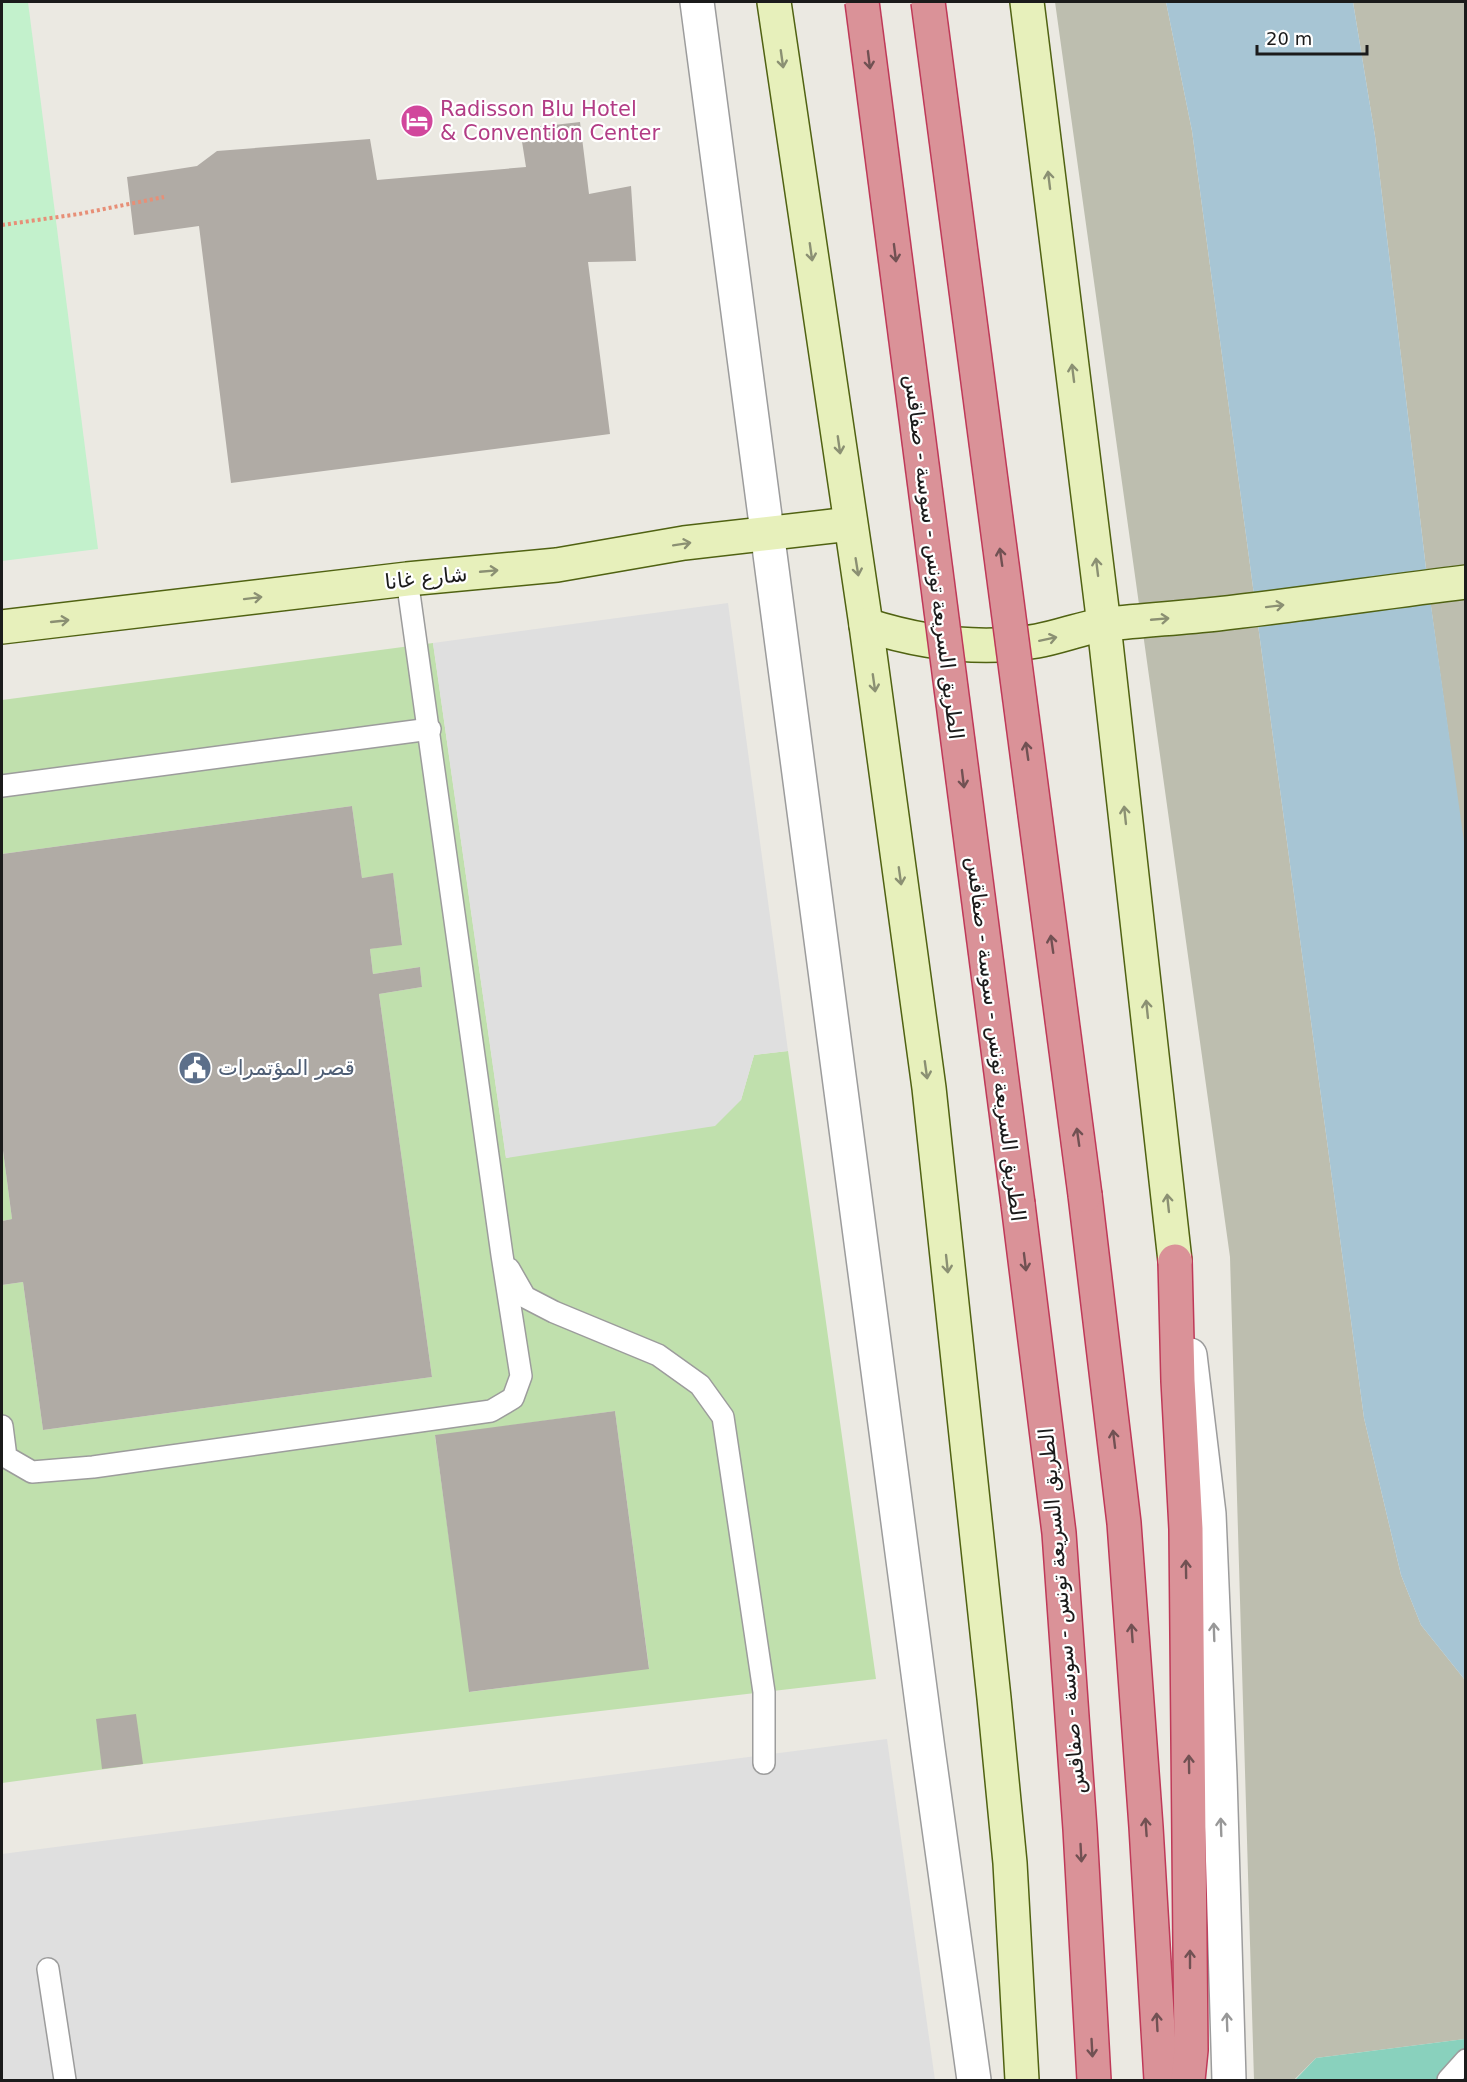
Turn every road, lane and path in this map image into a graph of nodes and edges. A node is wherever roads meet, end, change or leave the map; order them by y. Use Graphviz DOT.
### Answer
graph roads {
  1 [pos="696,2"];
  2 [pos="774,2"];
  3 [pos="862,2"];
  4 [pos="928,2"];
  5 [pos="1027,2"];
  6 [pos="164,196"];
  7 [pos="2,225"];
  8 [pos="850,524"];
  9 [pos="767,533"];
  10 [pos="407,579"];
  11 [pos="1466,582"];
  12 [pos="866,625"];
  13 [pos="1104,625"];
  14 [pos="2,627"];
  15 [pos="430,729"];
  16 [pos="2,786"];
  17 [pos="502,1255"];
  18 [pos="1175,1261"];
  19 [pos="2,1425"];
  20 [pos="764,1763"];
  21 [pos="48,1969"];
  22 [pos="1466,2060"];
  23 [pos="65,2080"];
  24 [pos="974,2080"];
  25 [pos="1022,2080"];
  26 [pos="1094,2080"];
  27 [pos="1161,2080"];
  28 [pos="1188,2080"];
  29 [pos="1229,2080"];
  30 [pos="1448,2080"];
  1 -- 9 [label="street"];
  2 -- 8 [label="main road, one-way"];
  3 -- 26 [label="highway, الطريق السريعة تونس - سوسة - صفاقس, one-way, bridge"];
  27 -- 4 [label="highway, one-way, bridge"];
  13 -- 5 [label="main road, one-way"];
  6 -- 7 [label="path"];
  8 -- 9 [label="main road, شارع غانا"];
  8 -- 12 [label="main road, one-way"];
  10 -- 9 [label="main road, شارع غانا, one-way"];
  9 -- 24 [label="street"];
  14 -- 10 [label="main road, شارع غانا, one-way"];
  10 -- 15 [label="lane"];
  13 -- 11 [label="main road, one-way"];
  12 -- 13 [label="main road, one-way"];
  12 -- 25 [label="main road, one-way"];
  18 -- 13 [label="main road, one-way"];
  15 -- 16 [label="lane"];
  15 -- 17 [label="lane"];
  17 -- 19 [label="lane"];
  17 -- 20 [label="lane"];
  28 -- 18 [label="highway, one-way"];
  29 -- 18 [label="street, one-way"];
  21 -- 23 [label="lane"];
  22 -- 30 [label="lane"];
}
